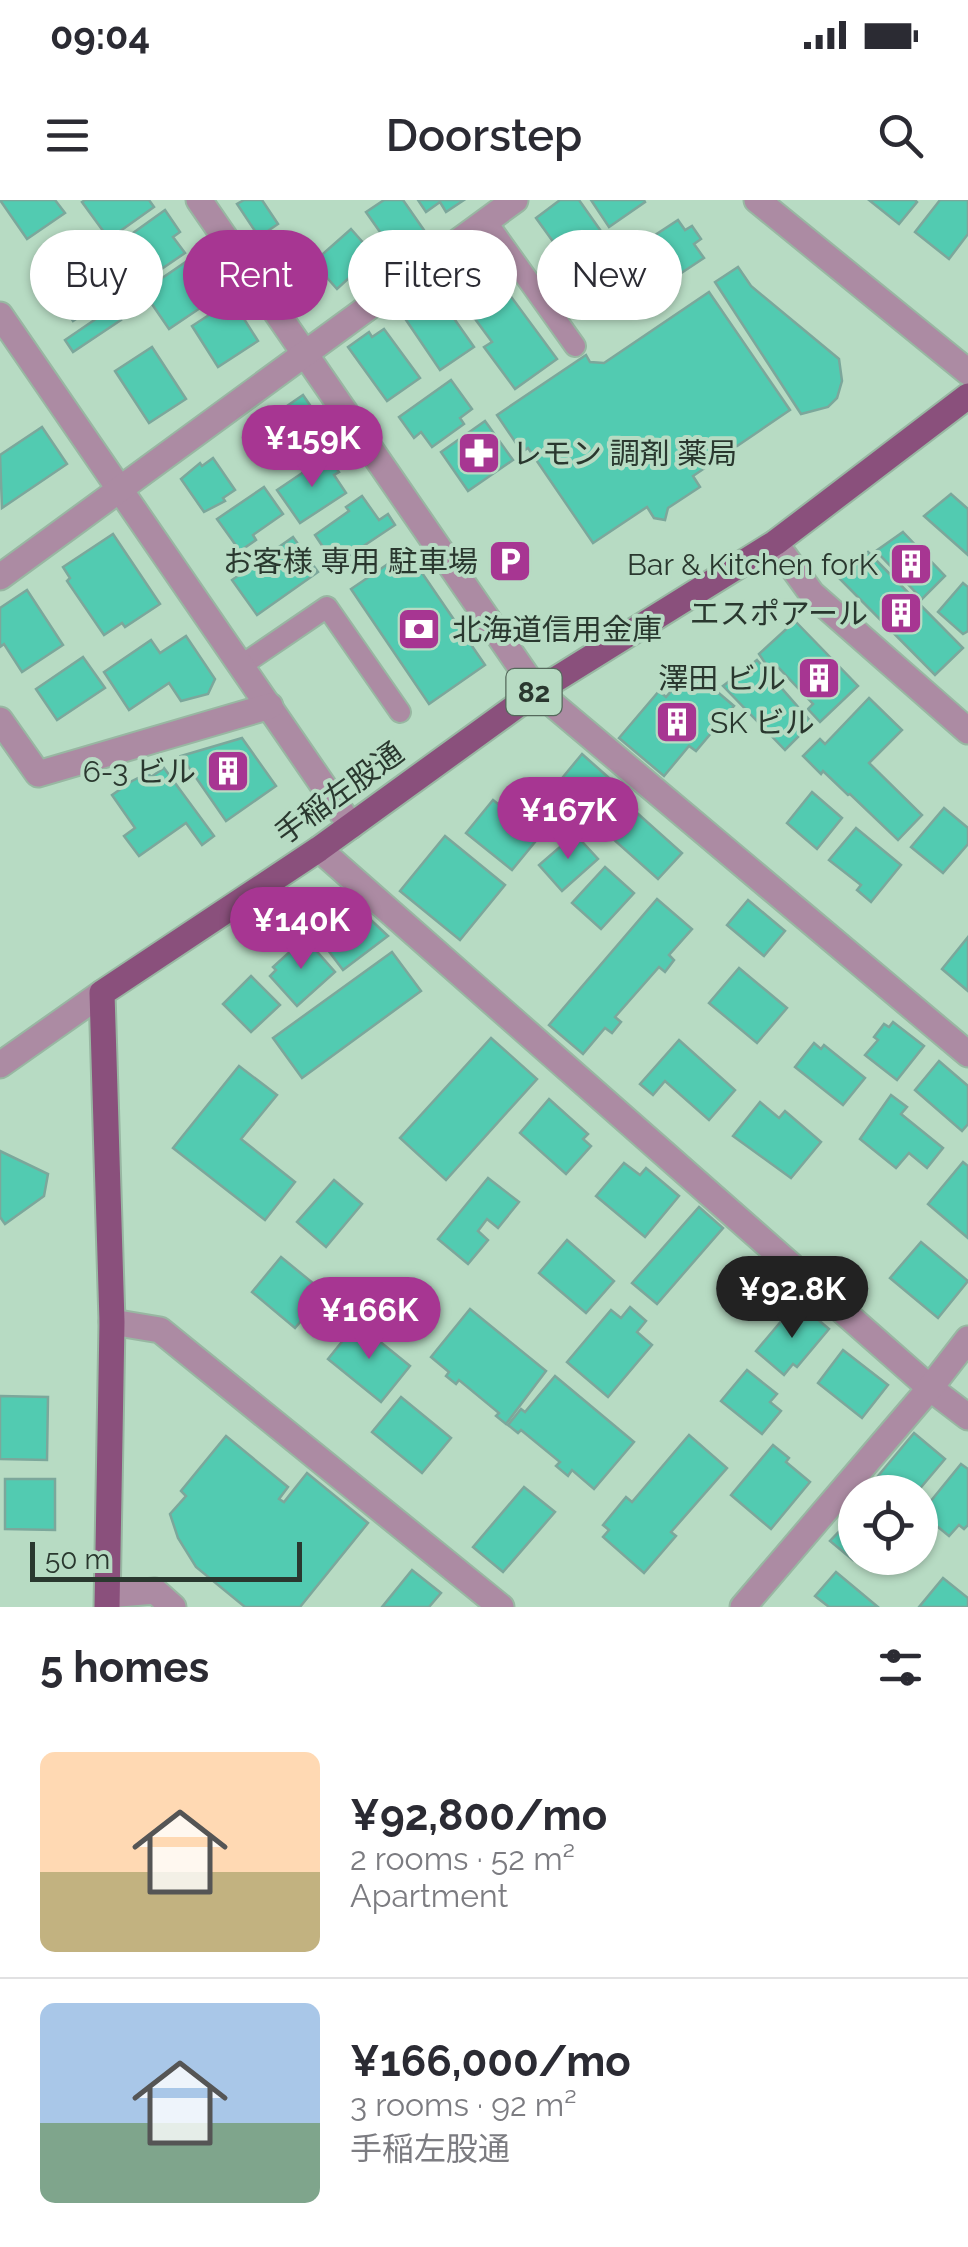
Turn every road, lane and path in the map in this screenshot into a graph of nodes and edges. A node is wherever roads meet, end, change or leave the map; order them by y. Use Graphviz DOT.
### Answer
graph roads {
  1 [pos="198,200"];
  2 [pos="515,200"];
  3 [pos="757,200"];
  4 [pos="486,221"];
  5 [pos="0,315"];
  6 [pos="574,346"];
  7 [pos="305,356"];
  8 [pos="968,372"];
  9 [pos="968,396"];
  10 [pos="120,492"];
  11 [pos="775,543"];
  12 [pos="0,577"];
  13 [pos="242,665"];
  14 [pos="536,690"];
  15 [pos="270,706"];
  16 [pos="400,712"];
  17 [pos="0,720"];
  18 [pos="968,731"];
  19 [pos="351,826"];
  20 [pos="320,848"];
  21 [pos="102,993"];
  22 [pos="968,1054"];
  23 [pos="0,1065"];
  24 [pos="112,1322"];
  25 [pos="968,1339"];
  26 [pos="930,1388"];
  27 [pos="968,1417"];
  28 [pos="108,1601"];
  29 [pos="173,1607"];
  30 [pos="502,1607"];
  31 [pos="743,1607"];
  1 -- 7 [label="street"];
  2 -- 4 [label="street"];
  3 -- 8 [label="street"];
  4 -- 6 [label="lane"];
  4 -- 7 [label="street"];
  5 -- 10 [label="street"];
  7 -- 10 [label="street"];
  7 -- 14 [label="street"];
  9 -- 11 [label="main road, 手稲左股通 / 82"];
  10 -- 12 [label="street"];
  10 -- 13 [label="street"];
  11 -- 14 [label="main road, 手稲左股通 / 82"];
  11 -- 18 [label="street"];
  13 -- 15 [label="street"];
  13 -- 16 [label="lane"];
  14 -- 19 [label="main road, 手稲左股通 / 82"];
  14 -- 22 [label="street"];
  15 -- 17 [label="street"];
  15 -- 19 [label="street"];
  19 -- 20 [label="main road, 手稲左股通 / 82"];
  20 -- 21 [label="main road, 手稲左股通 / 82"];
  20 -- 26 [label="street"];
  21 -- 23 [label="street"];
  21 -- 24 [label="main road"];
  24 -- 28 [label="main road"];
  24 -- 30 [label="street"];
  25 -- 26 [label="street"];
  26 -- 27 [label="street"];
  26 -- 31 [label="street"];
  28 -- 29 [label="street"];
}
